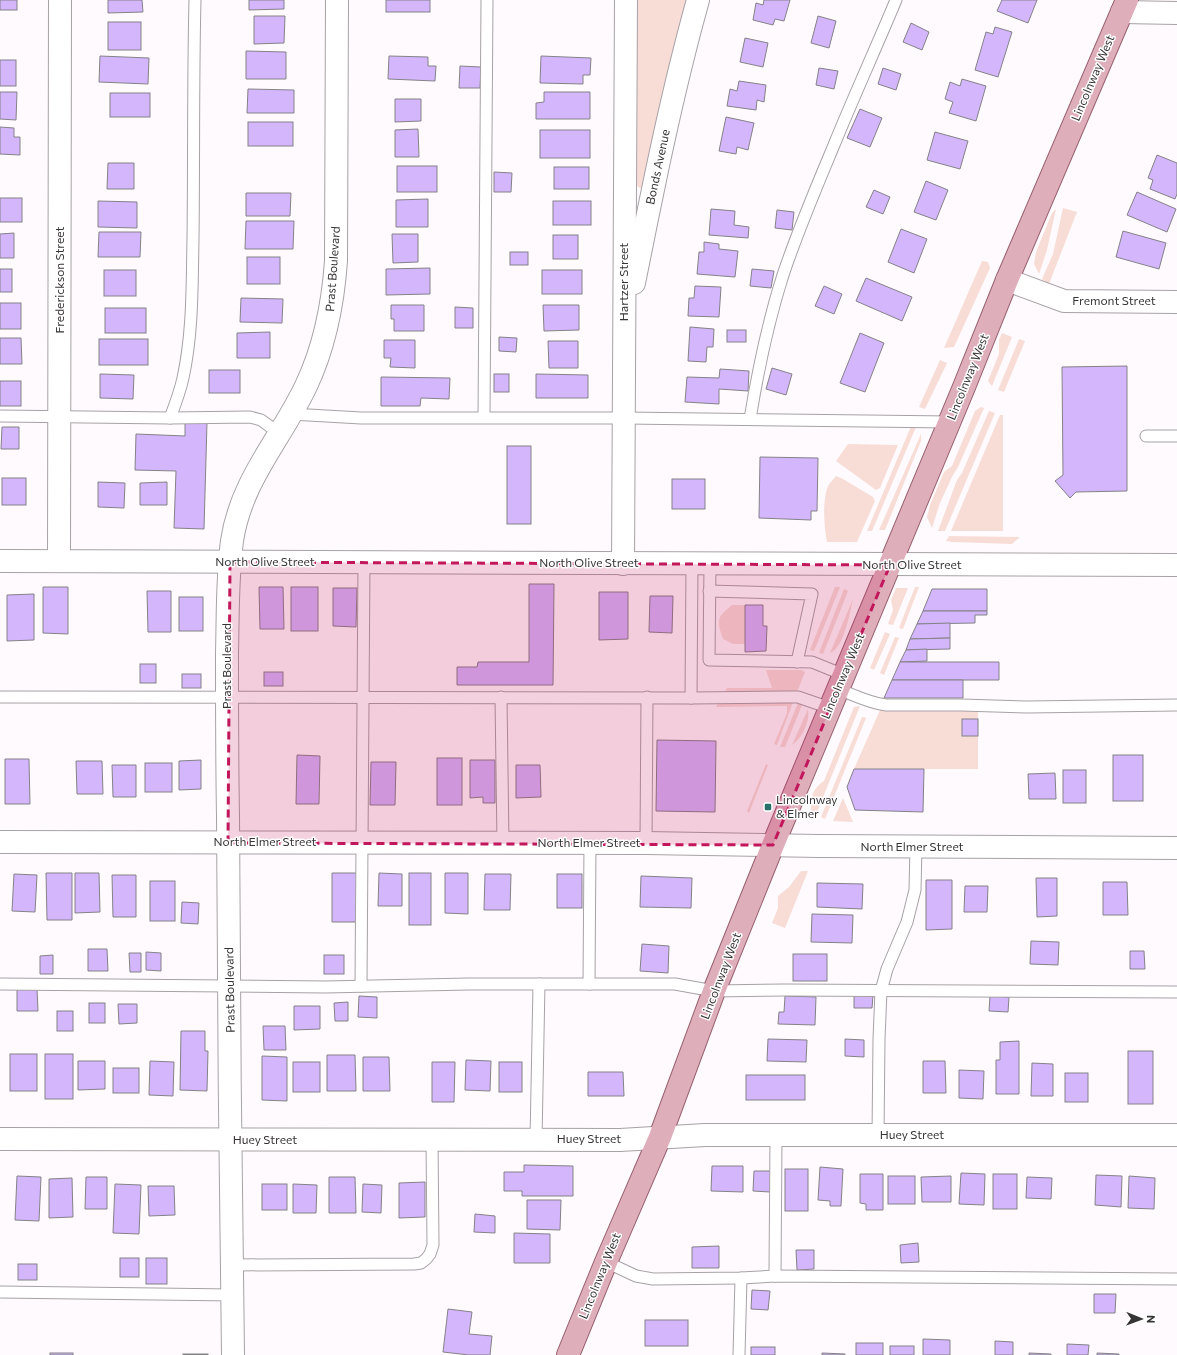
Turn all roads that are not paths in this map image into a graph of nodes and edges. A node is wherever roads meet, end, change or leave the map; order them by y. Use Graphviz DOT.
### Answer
graph roads {
  1 [pos="60,0"];
  2 [pos="194,0"];
  3 [pos="337,0"];
  4 [pos="487,0"];
  5 [pos="626,0"];
  6 [pos="698,0"];
  7 [pos="896,0"];
  8 [pos="1124,6"];
  9 [pos="1177,13"];
  10 [pos="1007,280"];
  11 [pos="1177,302"];
  12 [pos="624,335"];
  13 [pos="291,414"];
  14 [pos="0,416"];
  15 [pos="60,417"];
  16 [pos="484,417"];
  17 [pos="170,418"];
  18 [pos="624,418"];
  19 [pos="750,420"];
  20 [pos="950,422"];
  21 [pos="279,433"];
  22 [pos="1146,436"];
  23 [pos="1177,436"];
  24 [pos="0,561"];
  25 [pos="59,561"];
  26 [pos="230,562"];
  27 [pos="364,562"];
  28 [pos="623,564"];
  29 [pos="701,564"];
  30 [pos="890,565"];
  31 [pos="1177,565"];
  32 [pos="709,591"];
  33 [pos="798,662"];
  34 [pos="837,691"];
  35 [pos="0,697"];
  36 [pos="501,697"];
  37 [pos="227,698"];
  38 [pos="363,698"];
  39 [pos="647,698"];
  40 [pos="691,698"];
  41 [pos="1177,705"];
  42 [pos="0,842"];
  43 [pos="362,842"];
  44 [pos="646,842"];
  45 [pos="228,843"];
  46 [pos="503,843"];
  47 [pos="590,843"];
  48 [pos="773,846"];
  49 [pos="916,847"];
  50 [pos="1177,848"];
  51 [pos="0,984"];
  52 [pos="539,984"];
  53 [pos="589,984"];
  54 [pos="230,986"];
  55 [pos="361,986"];
  56 [pos="714,991"];
  57 [pos="881,991"];
  58 [pos="1177,992"];
  59 [pos="1177,1134"];
  60 [pos="776,1135"];
  61 [pos="878,1135"];
  62 [pos="660,1137"];
  63 [pos="0,1139"];
  64 [pos="231,1140"];
  65 [pos="432,1140"];
  66 [pos="536,1140"];
  67 [pos="606,1262"];
  68 [pos="232,1265"];
  69 [pos="776,1276"];
  70 [pos="741,1278"];
  71 [pos="1177,1279"];
  72 [pos="0,1292"];
  73 [pos="233,1295"];
  74 [pos="233,1355"];
  75 [pos="568,1355"];
  76 [pos="739,1355"];
  1 -- 15 [label="street, Frederickson Street"];
  2 -- 17 [label="lane"];
  3 -- 13 [label="street, Prast Boulevard"];
  4 -- 16 [label="lane"];
  5 -- 12 [label="street, Hartzer Street"];
  6 -- 12 [label="street, Bonds Avenue"];
  7 -- 19 [label="lane"];
  8 -- 9 [label="street"];
  8 -- 10 [label="main road, Lincolnway West"];
  10 -- 11 [label="street, Fremont Street"];
  10 -- 20 [label="main road, Lincolnway West"];
  12 -- 18 [label="street, Hartzer Street"];
  13 -- 16 [label="lane"];
  13 -- 21 [label="street, Prast Boulevard"];
  14 -- 15 [label="lane"];
  15 -- 17 [label="lane"];
  15 -- 25 [label="street, Frederickson Street"];
  16 -- 18 [label="lane"];
  17 -- 21 [label="lane"];
  18 -- 19 [label="lane"];
  18 -- 28 [label="street, Hartzer Street"];
  19 -- 20 [label="lane"];
  20 -- 30 [label="main road, Lincolnway West"];
  21 -- 26 [label="street, Prast Boulevard"];
  22 -- 23 [label="lane"];
  24 -- 25 [label="street, North Olive Street"];
  25 -- 26 [label="street, North Olive Street"];
  26 -- 27 [label="street, North Olive Street"];
  26 -- 37 [label="street, Prast Boulevard"];
  27 -- 28 [label="street, North Olive Street"];
  27 -- 38 [label="lane"];
  28 -- 29 [label="street, North Olive Street"];
  29 -- 30 [label="street, North Olive Street"];
  29 -- 32 [label="lane"];
  29 -- 40 [label="lane"];
  30 -- 31 [label="street, North Olive Street"];
  30 -- 34 [label="main road, Lincolnway West"];
  32 -- 33 [label="lane"];
  32 -- 33 [label="lane"];
  33 -- 34 [label="lane"];
  34 -- 40 [label="lane"];
  34 -- 41 [label="lane"];
  34 -- 48 [label="main road, Lincolnway West"];
  35 -- 37 [label="lane"];
  36 -- 38 [label="lane"];
  36 -- 39 [label="lane"];
  36 -- 46 [label="lane"];
  37 -- 38 [label="lane"];
  37 -- 45 [label="street, Prast Boulevard"];
  38 -- 43 [label="lane"];
  39 -- 40 [label="lane"];
  39 -- 44 [label="lane"];
  42 -- 45 [label="street, North Elmer Street"];
  43 -- 45 [label="street, North Elmer Street"];
  43 -- 46 [label="street, North Elmer Street"];
  43 -- 55 [label="lane"];
  44 -- 47 [label="street, North Elmer Street"];
  44 -- 48 [label="street, North Elmer Street"];
  45 -- 54 [label="street, Prast Boulevard"];
  46 -- 47 [label="street, North Elmer Street"];
  47 -- 53 [label="lane"];
  48 -- 49 [label="street, North Elmer Street"];
  48 -- 56 [label="main road, Lincolnway West"];
  49 -- 50 [label="street, North Elmer Street"];
  49 -- 57 [label="lane"];
  51 -- 54 [label="lane"];
  52 -- 53 [label="lane"];
  52 -- 55 [label="lane"];
  52 -- 66 [label="lane"];
  53 -- 56 [label="lane"];
  54 -- 55 [label="lane"];
  54 -- 64 [label="street, Prast Boulevard"];
  56 -- 57 [label="lane"];
  56 -- 62 [label="main road, Lincolnway West"];
  57 -- 58 [label="lane"];
  57 -- 61 [label="lane"];
  59 -- 61 [label="street, Huey Street"];
  60 -- 61 [label="street, Huey Street"];
  60 -- 62 [label="street, Huey Street"];
  60 -- 69 [label="lane"];
  62 -- 66 [label="street, Huey Street"];
  62 -- 67 [label="main road, Lincolnway West"];
  63 -- 64 [label="street, Huey Street"];
  64 -- 65 [label="street, Huey Street"];
  64 -- 68 [label="street, Prast Boulevard"];
  65 -- 66 [label="street, Huey Street"];
  65 -- 68 [label="lane"];
  67 -- 70 [label="lane"];
  67 -- 75 [label="main road, Lincolnway West"];
  68 -- 73 [label="street, Prast Boulevard"];
  69 -- 70 [label="lane"];
  69 -- 71 [label="lane"];
  70 -- 76 [label="lane"];
  72 -- 73 [label="lane"];
  73 -- 74 [label="street, Prast Boulevard"];
}
